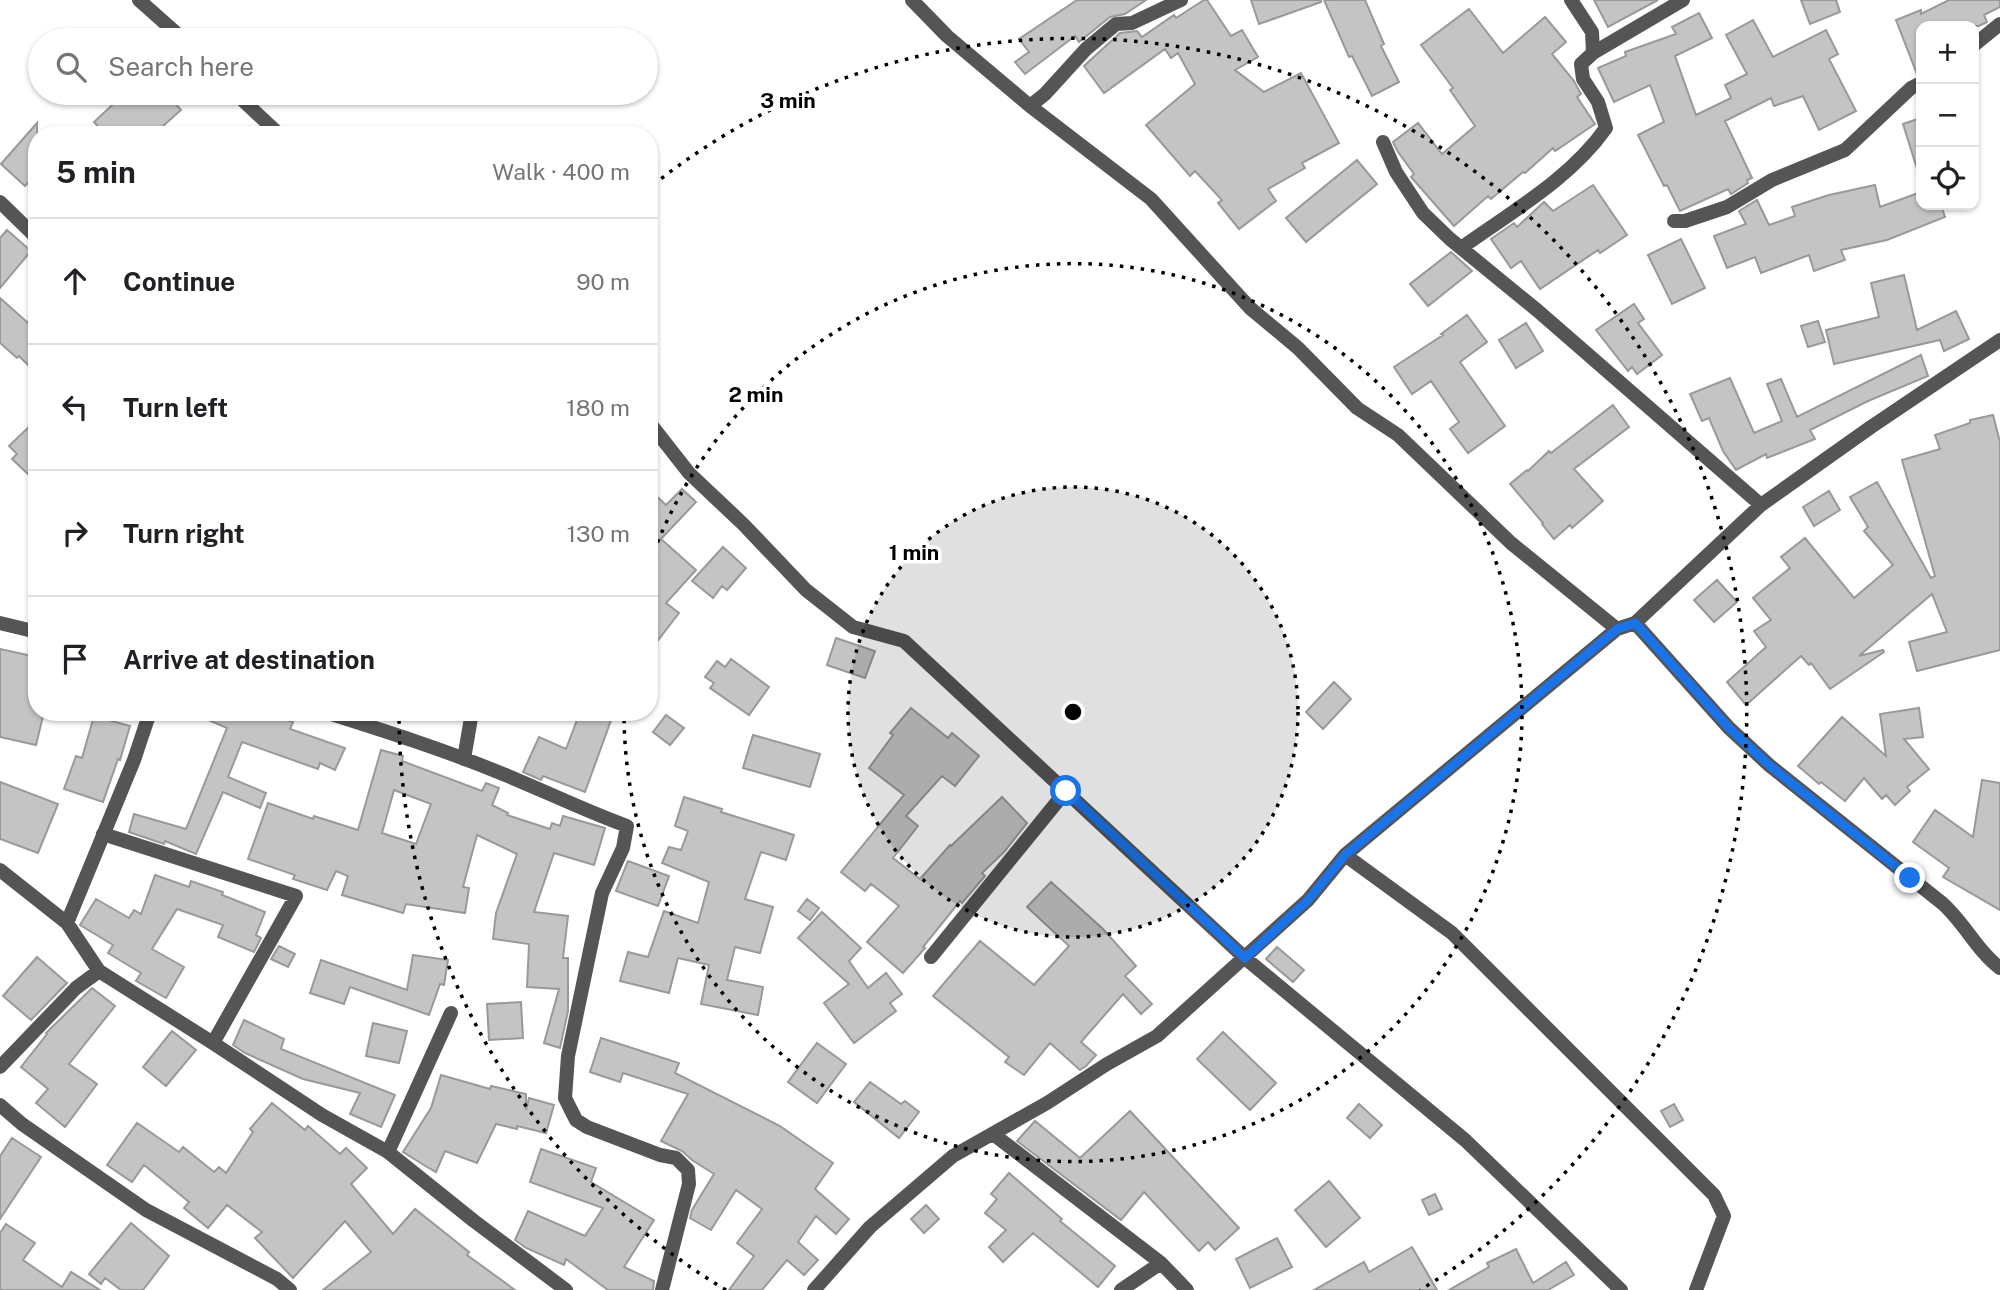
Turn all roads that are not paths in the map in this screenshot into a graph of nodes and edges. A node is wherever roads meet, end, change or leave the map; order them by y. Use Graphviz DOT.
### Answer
graph roads {
  1 [pos="139,0"];
  2 [pos="912,0"];
  3 [pos="1181,0"];
  4 [pos="1571,0"];
  5 [pos="1683,0"];
  6 [pos="2000,24"];
  7 [pos="170,28"];
  8 [pos="1979,41"];
  9 [pos="1593,53"];
  10 [pos="1919,84"];
  11 [pos="248,105"];
  12 [pos="1030,106"];
  13 [pos="270,126"];
  14 [pos="1383,142"];
  15 [pos="0,202"];
  16 [pos="1674,221"];
  17 [pos="28,229"];
  18 [pos="1461,248"];
  19 [pos="2000,340"];
  20 [pos="658,435"];
  21 [pos="1761,505"];
  22 [pos="1635,623"];
  23 [pos="0,624"];
  24 [pos="1617,629"];
  25 [pos="28,630"];
  26 [pos="147,721"];
  27 [pos="354,721"];
  28 [pos="470,721"];
  29 [pos="464,759"];
  30 [pos="1066,791"];
  31 [pos="103,834"];
  32 [pos="1345,855"];
  33 [pos="0,870"];
  34 [pos="67,923"];
  35 [pos="931,957"];
  36 [pos="1245,958"];
  37 [pos="2000,968"];
  38 [pos="99,971"];
  39 [pos="451,1013"];
  40 [pos="213,1042"];
  41 [pos="0,1067"];
  42 [pos="0,1105"];
  43 [pos="993,1134"];
  44 [pos="388,1152"];
  45 [pos="1161,1263"];
  46 [pos="272,1284"];
  47 [pos="1614,1288"];
  48 [pos="290,1290"];
  49 [pos="566,1290"];
  50 [pos="662,1290"];
  51 [pos="814,1290"];
  52 [pos="1121,1290"];
  53 [pos="1187,1290"];
  54 [pos="1696,1290"];
  1 -- 7 [label="street"];
  2 -- 12 [label="street"];
  3 -- 12 [label="street"];
  4 -- 9 [label="street"];
  5 -- 9 [label="street"];
  6 -- 8 [label="street"];
  9 -- 18 [label="street"];
  10 -- 16 [label="street"];
  11 -- 13 [label="street"];
  12 -- 24 [label="street"];
  14 -- 18 [label="street"];
  15 -- 17 [label="street"];
  18 -- 21 [label="street"];
  19 -- 21 [label="street"];
  20 -- 30 [label="street"];
  21 -- 22 [label="street"];
  22 -- 24 [label="street"];
  22 -- 37 [label="street"];
  23 -- 25 [label="street"];
  24 -- 32 [label="street"];
  26 -- 31 [label="street"];
  27 -- 29 [label="street"];
  28 -- 29 [label="street"];
  29 -- 50 [label="street"];
  30 -- 35 [label="street"];
  30 -- 36 [label="street"];
  31 -- 34 [label="street"];
  31 -- 40 [label="street"];
  32 -- 36 [label="street"];
  32 -- 54 [label="street"];
  33 -- 34 [label="street"];
  34 -- 38 [label="street"];
  36 -- 43 [label="street"];
  36 -- 47 [label="street"];
  38 -- 40 [label="street"];
  38 -- 41 [label="street"];
  39 -- 44 [label="street"];
  40 -- 44 [label="street"];
  42 -- 46 [label="street"];
  43 -- 45 [label="street"];
  43 -- 51 [label="street"];
  44 -- 49 [label="street"];
  45 -- 52 [label="street"];
  45 -- 53 [label="street"];
  46 -- 48 [label="street"];
}
